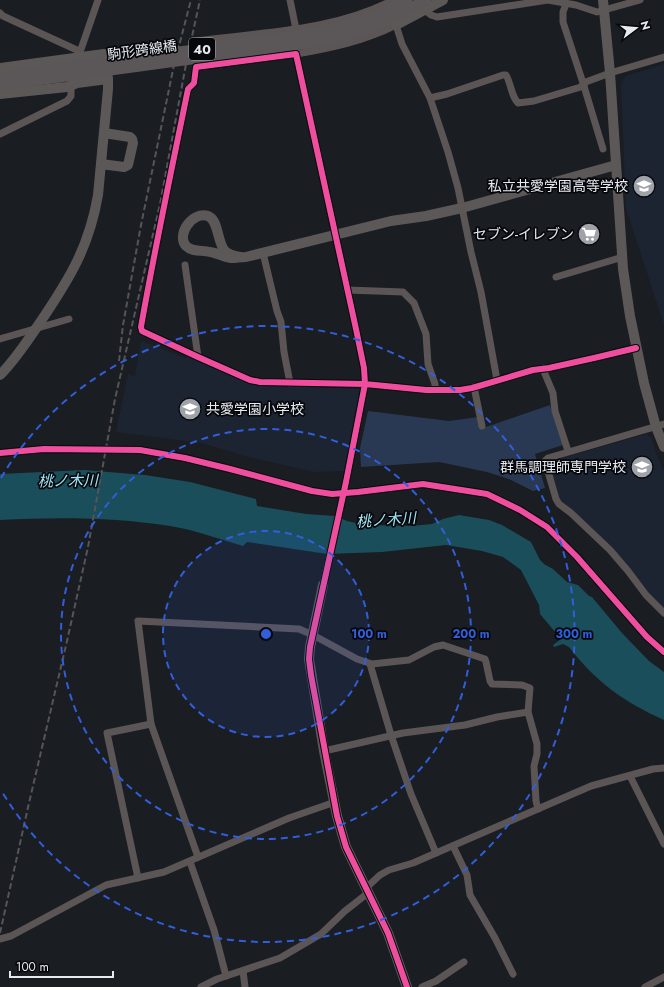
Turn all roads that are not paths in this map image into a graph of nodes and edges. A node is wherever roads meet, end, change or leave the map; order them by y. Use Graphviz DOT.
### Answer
graph roads {
  1 [pos="98,0"];
  2 [pos="290,0"];
  3 [pos="393,0"];
  4 [pos="408,0"];
  5 [pos="443,0"];
  6 [pos="603,0"];
  7 [pos="639,0"];
  8 [pos="566,4"];
  9 [pos="425,5"];
  10 [pos="604,11"];
  11 [pos="0,12"];
  12 [pos="396,25"];
  13 [pos="296,29"];
  14 [pos="347,31"];
  15 [pos="80,54"];
  16 [pos="296,54"];
  17 [pos="664,57"];
  18 [pos="196,67"];
  19 [pos="0,68"];
  20 [pos="59,73"];
  21 [pos="610,73"];
  22 [pos="0,77"];
  23 [pos="108,79"];
  24 [pos="584,84"];
  25 [pos="0,85"];
  26 [pos="71,86"];
  27 [pos="0,94"];
  28 [pos="430,98"];
  29 [pos="104,133"];
  30 [pos="0,134"];
  31 [pos="603,149"];
  32 [pos="101,164"];
  33 [pos="616,165"];
  34 [pos="462,208"];
  35 [pos="335,235"];
  36 [pos="263,253"];
  37 [pos="240,257"];
  38 [pos="623,257"];
  39 [pos="185,265"];
  40 [pos="556,277"];
  41 [pos="347,290"];
  42 [pos="69,319"];
  43 [pos="36,328"];
  44 [pos="0,339"];
  45 [pos="636,348"];
  46 [pos="198,357"];
  47 [pos="543,368"];
  48 [pos="0,375"];
  49 [pos="497,380"];
  50 [pos="290,383"];
  51 [pos="365,384"];
  52 [pos="474,387"];
  53 [pos="435,390"];
  54 [pos="482,426"];
  55 [pos="660,426"];
  56 [pos="664,447"];
  57 [pos="568,452"];
  58 [pos="323,585"];
  59 [pos="664,612"];
  60 [pos="312,635"];
  61 [pos="370,664"];
  62 [pos="528,712"];
  63 [pos="151,724"];
  64 [pos="391,736"];
  65 [pos="324,751"];
  66 [pos="664,768"];
  67 [pos="630,776"];
  68 [pos="335,802"];
  69 [pos="538,809"];
  70 [pos="664,844"];
  71 [pos="453,846"];
  72 [pos="436,853"];
  73 [pos="198,857"];
  74 [pos="190,862"];
  75 [pos="138,878"];
  76 [pos="367,890"];
  77 [pos="0,939"];
  78 [pos="464,962"];
  79 [pos="243,971"];
  80 [pos="513,974"];
  81 [pos="226,976"];
  82 [pos="664,977"];
  83 [pos="200,987"];
  84 [pos="245,987"];
  85 [pos="407,987"];
  86 [pos="422,987"];
  87 [pos="645,987"];
  1 -- 15 [label="street"];
  2 -- 13 [label="street"];
  3 -- 13 [label="street"];
  4 -- 14 [label="main road, 40"];
  5 -- 9 [label="street"];
  6 -- 10 [label="street"];
  7 -- 10 [label="street"];
  8 -- 9 [label="street"];
  8 -- 10 [label="street"];
  8 -- 24 [label="street"];
  9 -- 12 [label="street"];
  9 -- 14 [label="main road, 40"];
  10 -- 21 [label="street"];
  11 -- 15 [label="street"];
  12 -- 16 [label="street"];
  12 -- 28 [label="street"];
  13 -- 16 [label="street"];
  13 -- 18 [label="street"];
  14 -- 20 [label="main road, 駒形跨線橋 / 40, bridge"];
  15 -- 19 [label="street"];
  15 -- 23 [label="street"];
  16 -- 18 [label="street"];
  16 -- 35 [label="street"];
  17 -- 21 [label="street"];
  18 -- 46 [label="street"];
  20 -- 22 [label="main road, 40"];
  20 -- 25 [label="main road, 40"];
  21 -- 24 [label="street"];
  21 -- 33 [label="street"];
  23 -- 26 [label="street"];
  23 -- 29 [label="street"];
  24 -- 28 [label="street"];
  24 -- 31 [label="street"];
  26 -- 27 [label="street"];
  26 -- 30 [label="street"];
  28 -- 34 [label="street"];
  29 -- 32 [label="street"];
  29 -- 32 [label="street"];
  32 -- 43 [label="street"];
  33 -- 34 [label="street"];
  33 -- 38 [label="street"];
  34 -- 35 [label="street"];
  34 -- 49 [label="street"];
  35 -- 36 [label="street"];
  35 -- 41 [label="street"];
  36 -- 37 [label="street"];
  36 -- 50 [label="street"];
  37 -- 37 [label="street"];
  38 -- 40 [label="street"];
  38 -- 45 [label="street"];
  39 -- 46 [label="street"];
  41 -- 51 [label="street"];
  41 -- 53 [label="street"];
  42 -- 43 [label="street"];
  43 -- 44 [label="street"];
  43 -- 48 [label="street"];
  45 -- 47 [label="street"];
  45 -- 55 [label="street"];
  46 -- 50 [label="street"];
  47 -- 49 [label="street"];
  47 -- 57 [label="street"];
  49 -- 52 [label="street"];
  50 -- 51 [label="street"];
  51 -- 53 [label="street"];
  51 -- 58 [label="street"];
  52 -- 53 [label="street"];
  52 -- 54 [label="street"];
  55 -- 56 [label="street"];
  55 -- 57 [label="street"];
  57 -- 59 [label="street"];
  58 -- 60 [label="street"];
  60 -- 61 [label="street"];
  60 -- 63 [label="street"];
  60 -- 65 [label="street"];
  61 -- 62 [label="street"];
  61 -- 64 [label="street"];
  62 -- 64 [label="street"];
  62 -- 69 [label="street"];
  63 -- 73 [label="street"];
  63 -- 75 [label="street"];
  64 -- 65 [label="street"];
  64 -- 72 [label="street"];
  65 -- 68 [label="street"];
  66 -- 67 [label="street"];
  67 -- 69 [label="street"];
  67 -- 70 [label="street"];
  68 -- 73 [label="street"];
  68 -- 76 [label="street"];
  69 -- 71 [label="street"];
  71 -- 72 [label="street"];
  71 -- 80 [label="street"];
  72 -- 76 [label="street"];
  73 -- 74 [label="street"];
  74 -- 75 [label="street"];
  74 -- 81 [label="street"];
  75 -- 77 [label="street"];
  76 -- 79 [label="street"];
  76 -- 85 [label="street"];
  78 -- 86 [label="street"];
  79 -- 81 [label="street"];
  79 -- 84 [label="street"];
  81 -- 83 [label="street"];
  82 -- 87 [label="street"];
}
